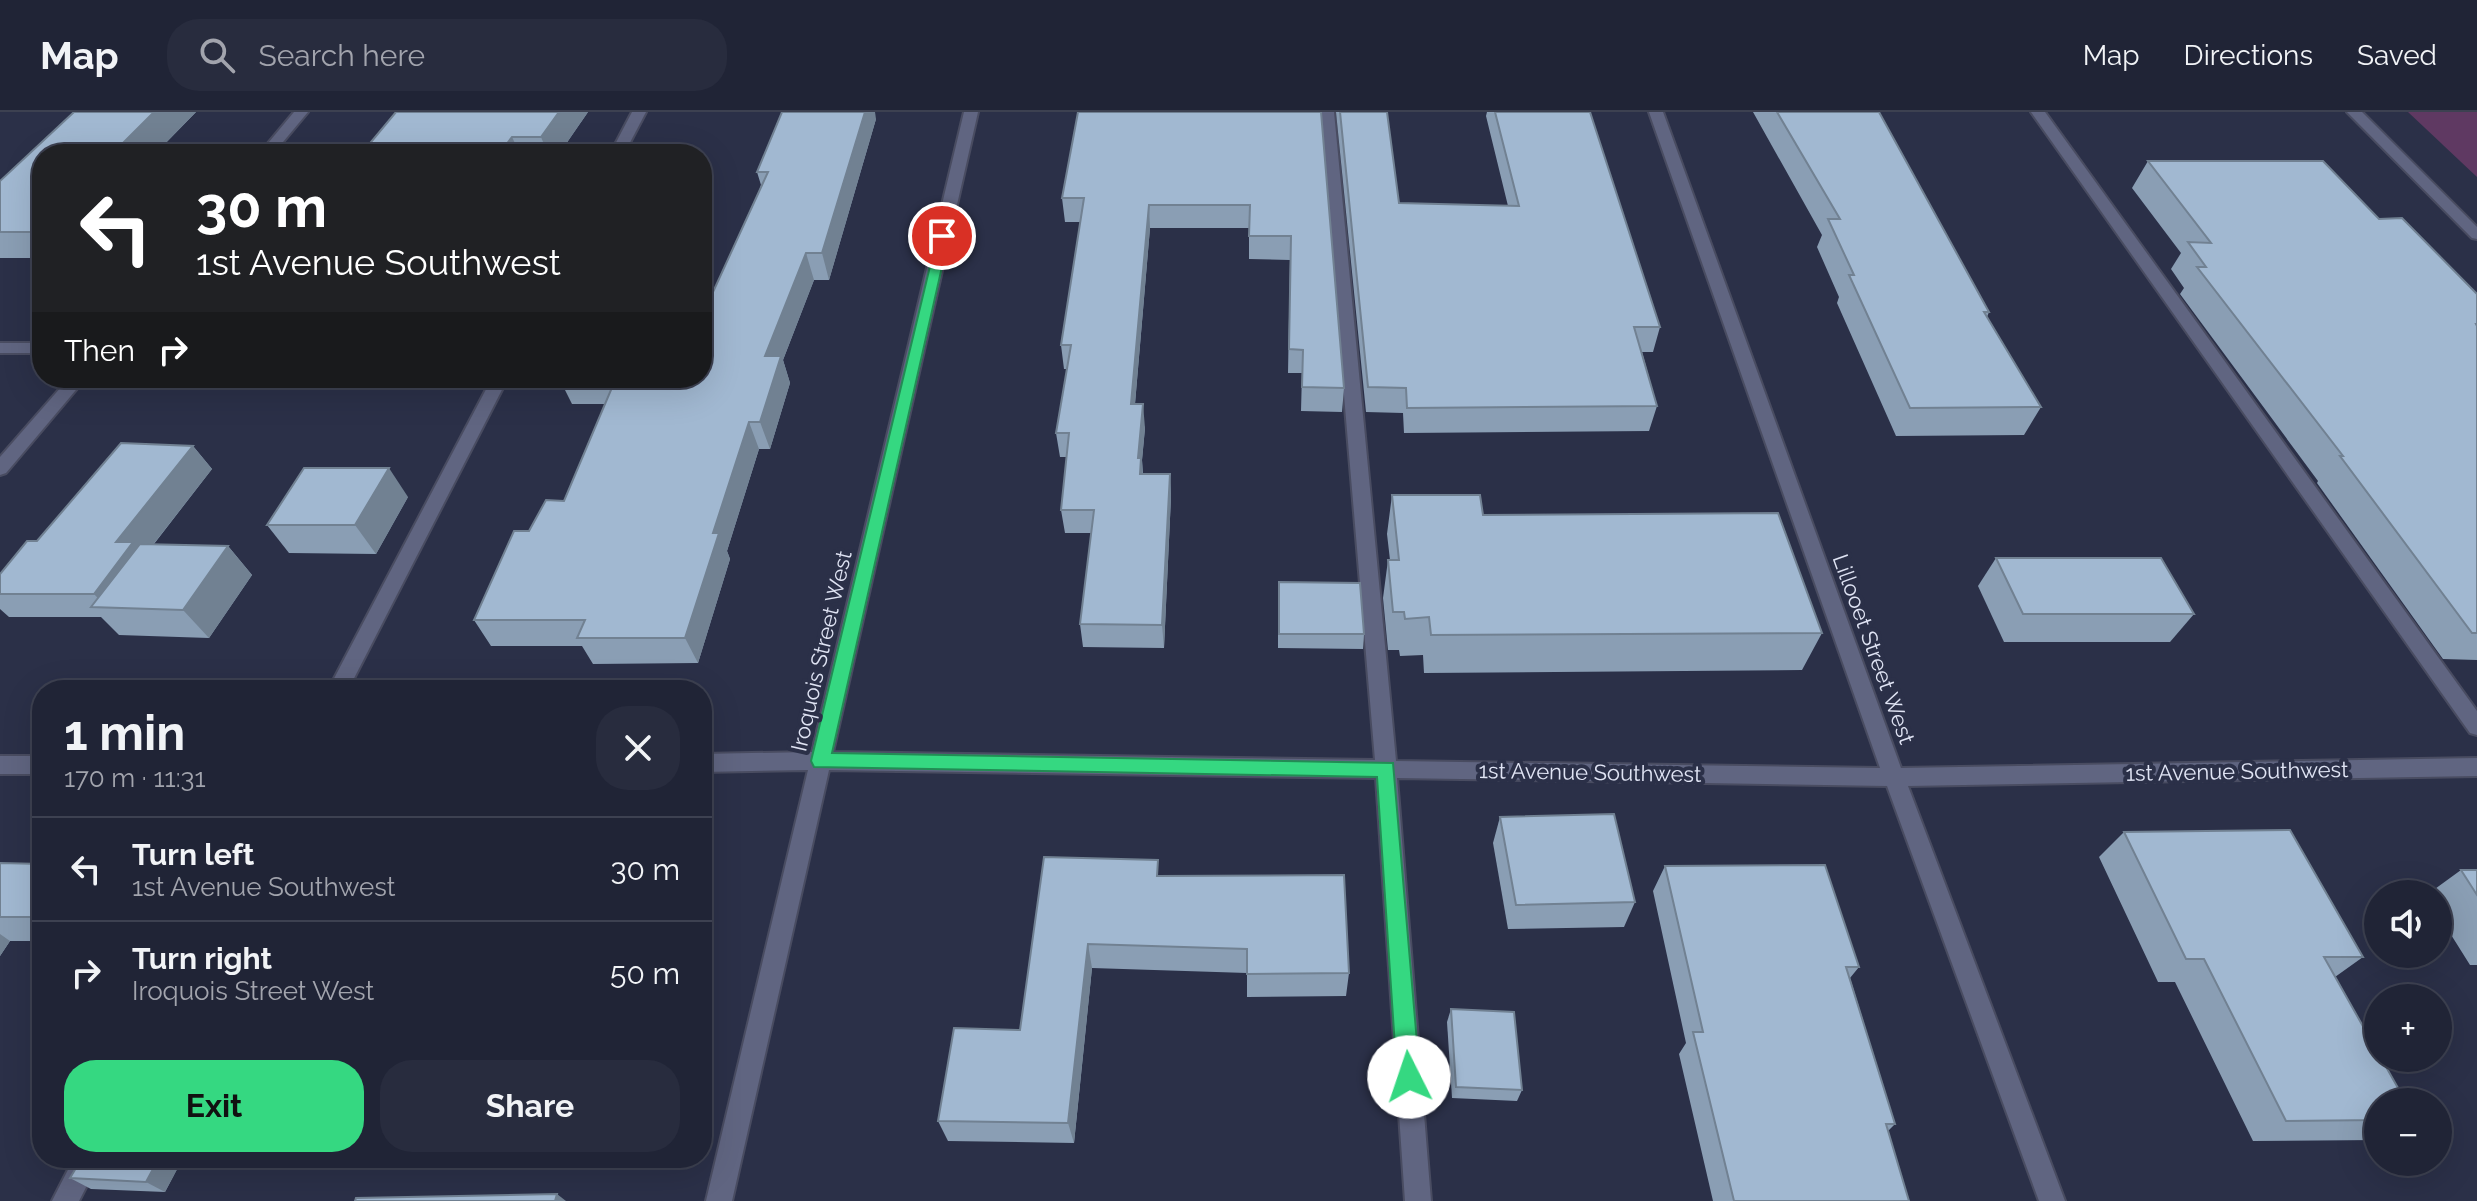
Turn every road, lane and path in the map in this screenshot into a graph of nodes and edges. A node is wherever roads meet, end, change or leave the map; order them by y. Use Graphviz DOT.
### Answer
graph roads {
  1 [pos="301,112"];
  2 [pos="639,112"];
  3 [pos="971,112"];
  4 [pos="1327,112"];
  5 [pos="1656,112"];
  6 [pos="2038,112"];
  7 [pos="2354,112"];
  8 [pos="274,144"];
  9 [pos="622,144"];
  10 [pos="2477,235"];
  11 [pos="0,348"];
  12 [pos="32,348"];
  13 [pos="69,388"];
  14 [pos="495,388"];
  15 [pos="0,469"];
  16 [pos="343,680"];
  17 [pos="2477,727"];
  18 [pos="821,761"];
  19 [pos="712,763"];
  20 [pos="0,765"];
  21 [pos="32,765"];
  22 [pos="2477,767"];
  23 [pos="1386,769"];
  24 [pos="1894,777"];
  25 [pos="83,1168"];
  26 [pos="65,1201"];
  27 [pos="719,1201"];
  28 [pos="1418,1201"];
  29 [pos="2052,1201"];
  1 -- 8 [label="street"];
  2 -- 9 [label="street"];
  3 -- 18 [label="street, Iroquois Street West"];
  4 -- 23 [label="street"];
  5 -- 24 [label="street, Lillooet Street West"];
  6 -- 17 [label="street"];
  7 -- 10 [label="street"];
  11 -- 12 [label="street"];
  13 -- 15 [label="street"];
  14 -- 16 [label="street"];
  18 -- 19 [label="street, 1st Avenue Southwest"];
  18 -- 23 [label="street, 1st Avenue Southwest"];
  18 -- 27 [label="street, Iroquois Street West"];
  20 -- 21 [label="street"];
  22 -- 24 [label="street, 1st Avenue Southwest"];
  23 -- 24 [label="street, 1st Avenue Southwest"];
  23 -- 28 [label="street"];
  24 -- 29 [label="street, Lillooet Street West"];
  25 -- 26 [label="street"];
}
